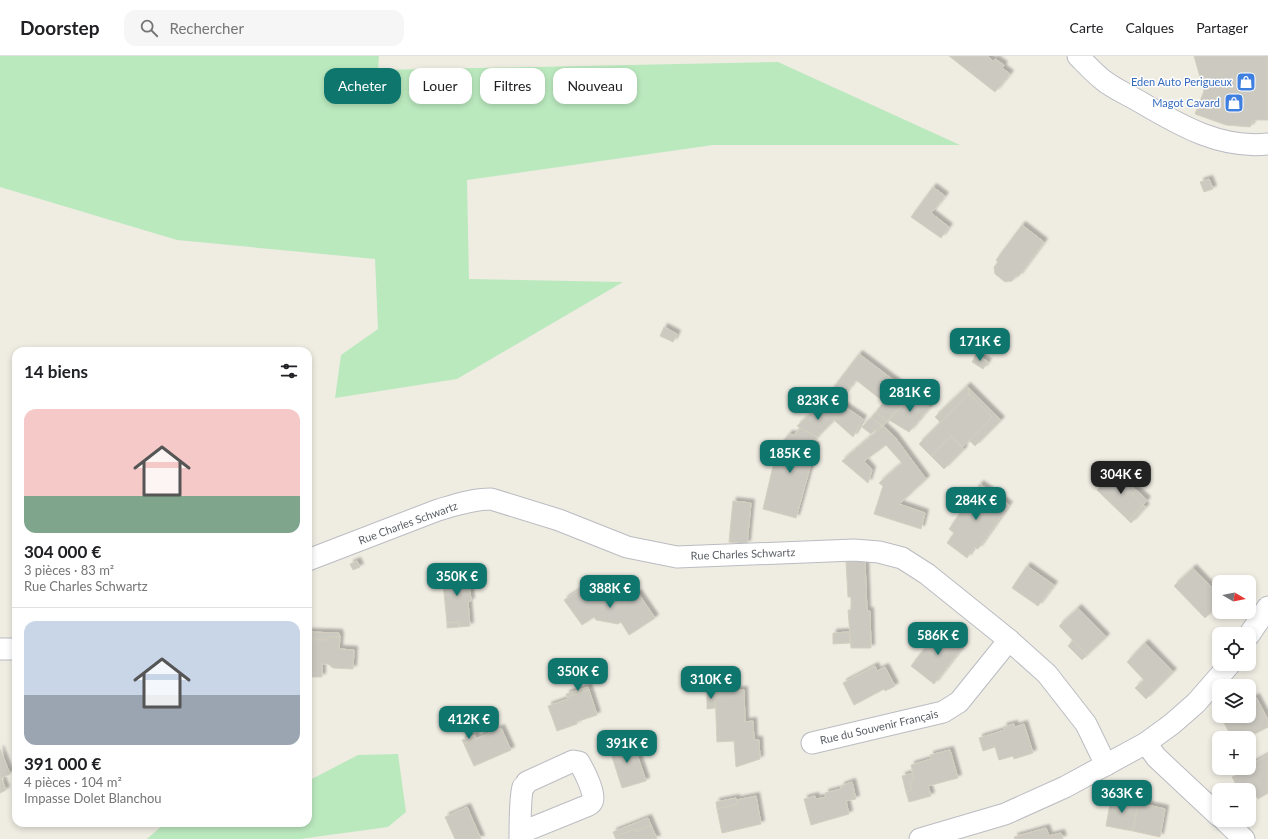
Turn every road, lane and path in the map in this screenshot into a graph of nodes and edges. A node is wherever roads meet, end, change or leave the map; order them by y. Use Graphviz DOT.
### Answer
graph roads {
  1 [pos="1078,56"];
  2 [pos="1268,144"];
  3 [pos="312,558"];
  4 [pos="1268,608"];
  5 [pos="1255,627"];
  6 [pos="1009,640"];
  7 [pos="12,649"];
  8 [pos="0,650"];
  9 [pos="1224,671"];
  10 [pos="812,743"];
  11 [pos="1146,743"];
  12 [pos="1106,765"];
  13 [pos="1212,809"];
  14 [pos="1231,827"];
  15 [pos="920,839"];
  16 [pos="1244,839"];
  1 -- 2 [label="street"];
  3 -- 6 [label="street, Rue Charles Schwartz"];
  4 -- 5 [label="street"];
  6 -- 10 [label="street, Rue du Souvenir Français"];
  6 -- 12 [label="street, Rue Charles Schwartz"];
  7 -- 8 [label="street"];
  9 -- 11 [label="street"];
  11 -- 12 [label="street"];
  11 -- 13 [label="street"];
  12 -- 15 [label="street"];
  14 -- 16 [label="street"];
}
